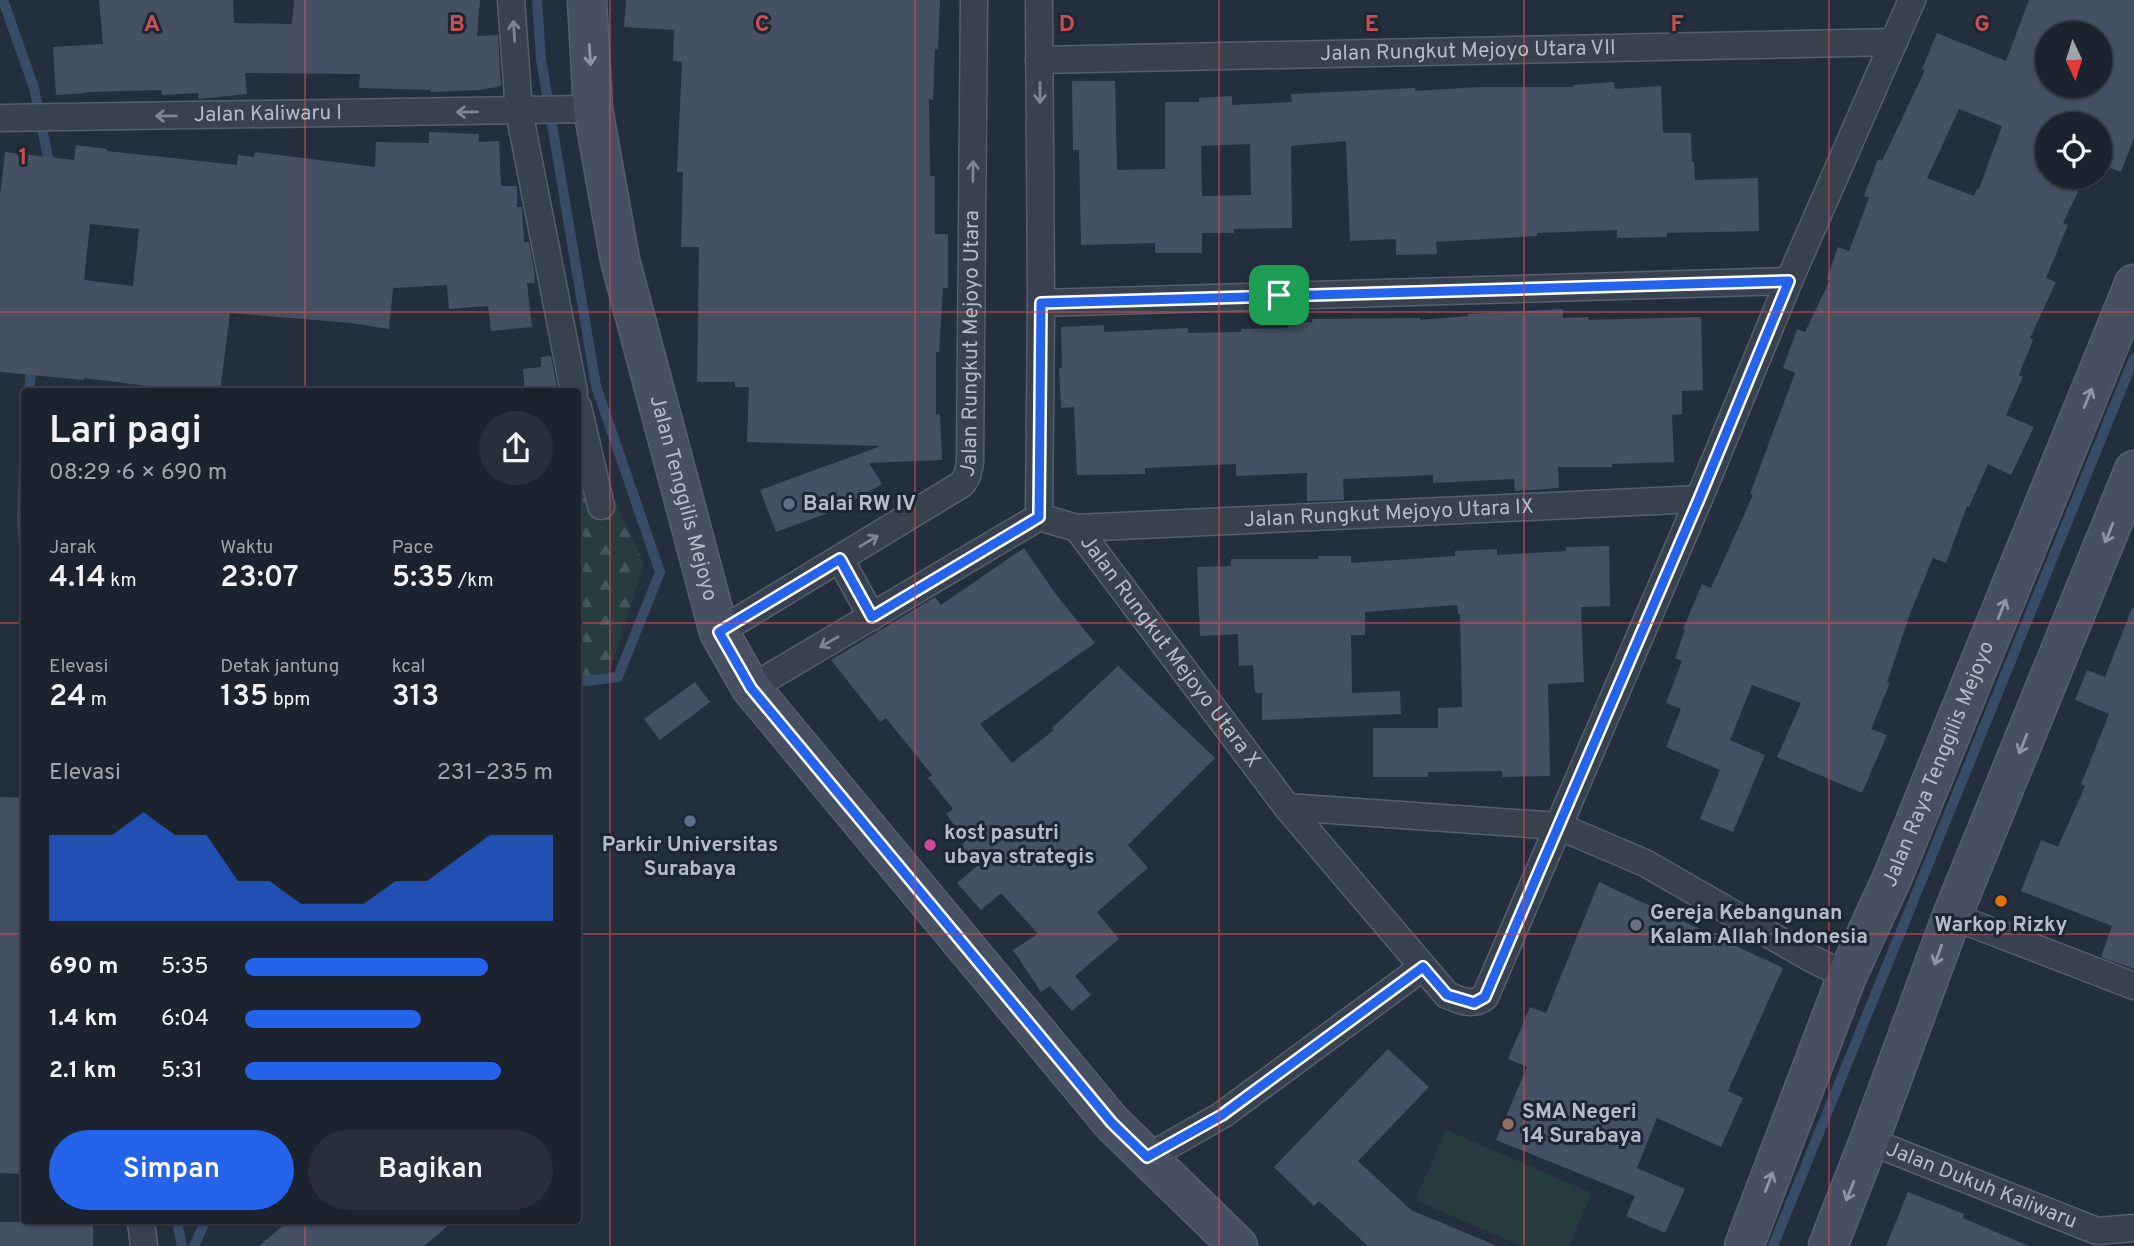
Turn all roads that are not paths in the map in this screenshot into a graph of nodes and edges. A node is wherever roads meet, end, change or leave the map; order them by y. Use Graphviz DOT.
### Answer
graph roads {
  1 [pos="511,0"];
  2 [pos="587,0"];
  3 [pos="974,0"];
  4 [pos="1039,0"];
  5 [pos="1912,0"];
  6 [pos="1894,42"];
  7 [pos="1039,60"];
  8 [pos="585,109"];
  9 [pos="527,111"];
  10 [pos="5,118"];
  11 [pos="1789,281"];
  12 [pos="2134,284"];
  13 [pos="1041,303"];
  14 [pos="573,388"];
  15 [pos="581,420"];
  16 [pos="2134,470"];
  17 [pos="1699,499"];
  18 [pos="601,506"];
  19 [pos="1039,517"];
  20 [pos="1077,528"];
  21 [pos="840,559"];
  22 [pos="872,617"];
  23 [pos="719,632"];
  24 [pos="751,688"];
  25 [pos="1287,807"];
  26 [pos="1558,826"];
  27 [pos="1952,916"];
  28 [pos="1423,967"];
  29 [pos="1847,976"];
  30 [pos="2134,986"];
  31 [pos="1869,1141"];
  32 [pos="1147,1157"];
  33 [pos="141,1224"];
  34 [pos="2134,1228"];
  35 [pos="2094,1239"];
  36 [pos="144,1246"];
  37 [pos="1238,1246"];
  38 [pos="1744,1246"];
  39 [pos="1828,1246"];
  9 -- 1 [label="street, one-way"];
  2 -- 8 [label="street, Jalan Tenggilis Mejoyo, one-way"];
  21 -- 3 [label="street, Jalan Rungkut Mejoyo Utara, one-way"];
  4 -- 7 [label="street"];
  5 -- 6 [label="street"];
  6 -- 7 [label="street, Jalan Rungkut Mejoyo Utara VII"];
  6 -- 11 [label="street"];
  7 -- 13 [label="street, one-way"];
  8 -- 9 [label="street"];
  8 -- 23 [label="street, Jalan Tenggilis Mejoyo"];
  9 -- 10 [label="street, Jalan Kaliwaru I, one-way"];
  9 -- 14 [label="street"];
  11 -- 13 [label="street"];
  11 -- 17 [label="street"];
  29 -- 12 [label="street, Jalan Raya Tenggilis Mejoyo, one-way"];
  13 -- 19 [label="street"];
  15 -- 18 [label="street"];
  16 -- 27 [label="street, one-way"];
  17 -- 20 [label="street, Jalan Rungkut Mejoyo Utara IX"];
  17 -- 26 [label="street"];
  19 -- 20 [label="street, Jalan Rungkut Mejoyo Utara X"];
  19 -- 22 [label="street"];
  20 -- 25 [label="street, Jalan Rungkut Mejoyo Utara X"];
  21 -- 22 [label="street"];
  21 -- 23 [label="street, Jalan Rungkut Mejoyo Utara"];
  22 -- 24 [label="street, one-way"];
  23 -- 24 [label="street, Jalan Tenggilis Mejoyo"];
  24 -- 32 [label="street, Jalan Tenggilis Mejoyo"];
  25 -- 26 [label="street"];
  25 -- 28 [label="street, Jalan Rungkut Mejoyo Utara X"];
  26 -- 28 [label="street, Jalan Rungkut Mejoyo Utara X"];
  26 -- 29 [label="street"];
  27 -- 30 [label="street"];
  27 -- 31 [label="street, one-way"];
  28 -- 32 [label="street"];
  38 -- 29 [label="street, Jalan Raya Tenggilis Mejoyo, one-way"];
  31 -- 35 [label="street, Jalan Dukuh Kaliwaru"];
  31 -- 39 [label="street, one-way"];
  32 -- 37 [label="street, Jalan Tenggilis Mejoyo"];
  33 -- 36 [label="street"];
  34 -- 35 [label="street, Jalan Dukuh Kaliwaru"];
}
